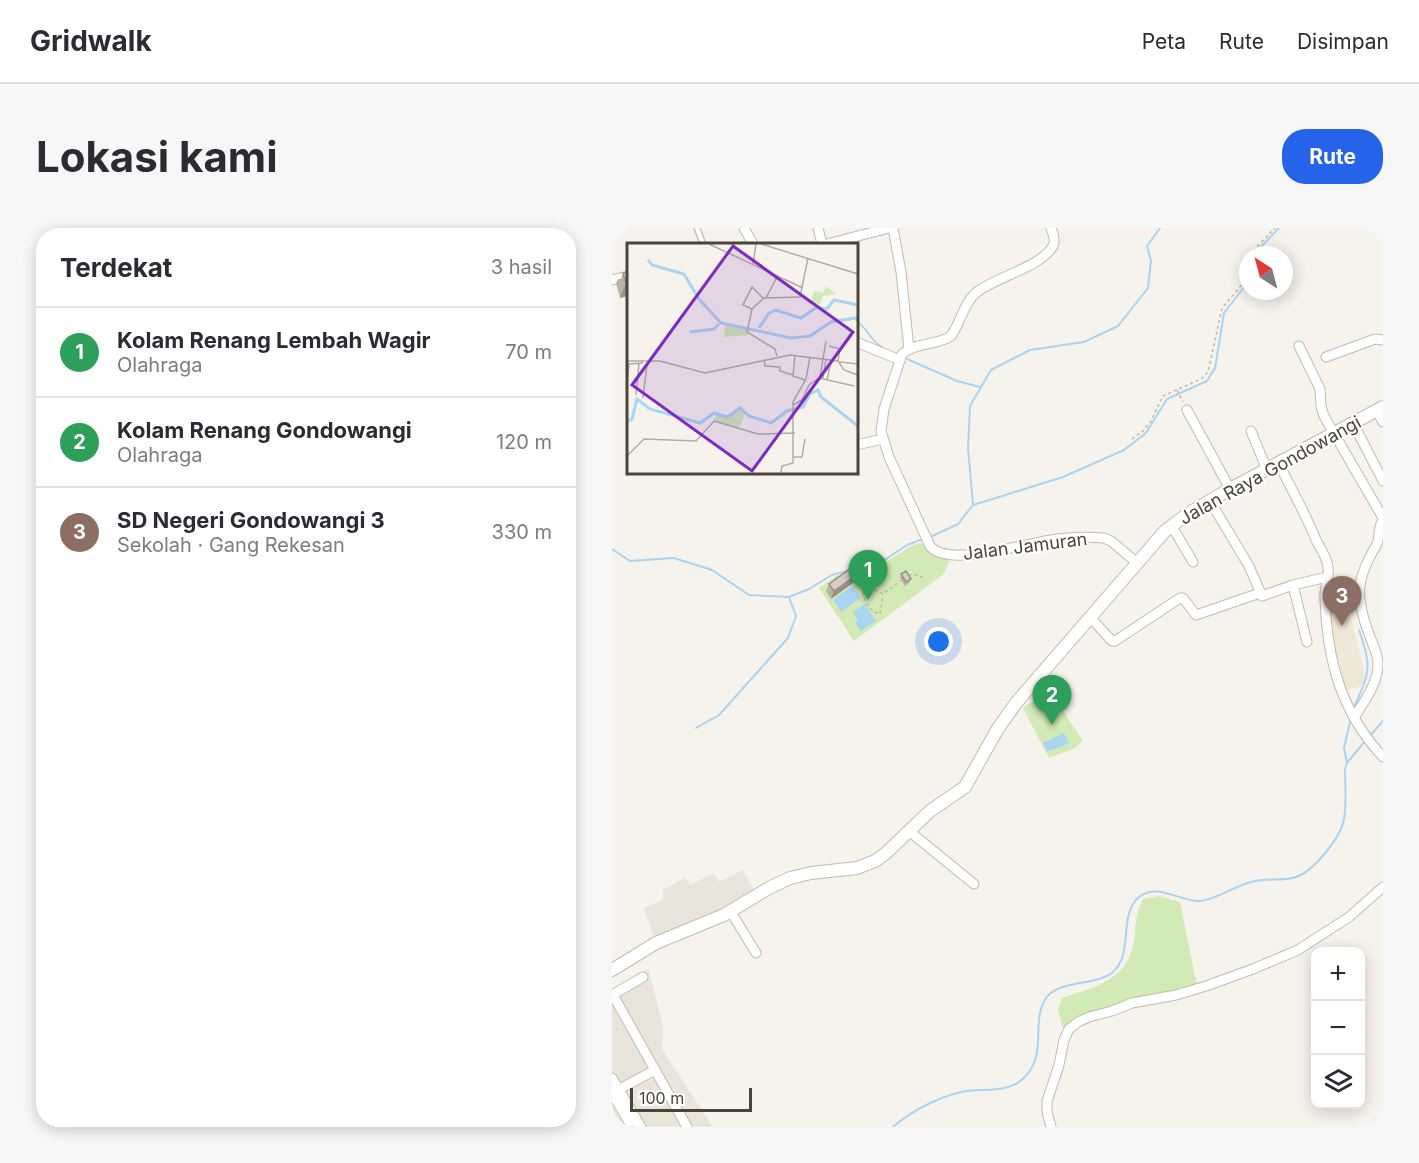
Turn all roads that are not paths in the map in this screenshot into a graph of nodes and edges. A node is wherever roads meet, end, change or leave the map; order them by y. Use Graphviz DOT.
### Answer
graph roads {
  1 [pos="697,228"];
  2 [pos="744,228"];
  3 [pos="818,228"];
  4 [pos="891,228"];
  5 [pos="1051,228"];
  6 [pos="703,243"];
  7 [pos="752,243"];
  8 [pos="825,243"];
  9 [pos="829,243"];
  10 [pos="627,276"];
  11 [pos="612,280"];
  12 [pos="1383,339"];
  13 [pos="858,343"];
  14 [pos="1299,346"];
  15 [pos="909,349"];
  16 [pos="1326,357"];
  17 [pos="900,360"];
  18 [pos="1187,410"];
  19 [pos="1381,413"];
  20 [pos="1353,423"];
  21 [pos="1251,431"];
  22 [pos="1333,434"];
  23 [pos="883,439"];
  24 [pos="858,445"];
  25 [pos="1273,467"];
  26 [pos="1383,481"];
  27 [pos="1230,489"];
  28 [pos="1210,501"];
  29 [pos="1383,519"];
  30 [pos="1172,525"];
  31 [pos="1136,562"];
  32 [pos="1193,562"];
  33 [pos="1328,577"];
  34 [pos="1293,585"];
  35 [pos="1260,593"];
  36 [pos="1090,617"];
  37 [pos="1307,642"];
  38 [pos="1354,718"];
  39 [pos="1383,758"];
  40 [pos="909,831"];
  41 [pos="974,884"];
  42 [pos="1383,887"];
  43 [pos="731,912"];
  44 [pos="756,953"];
  45 [pos="612,970"];
  46 [pos="643,977"];
  47 [pos="613,995"];
  48 [pos="655,1070"];
  49 [pos="612,1078"];
  50 [pos="614,1093"];
  51 [pos="636,1125"];
  52 [pos="687,1127"];
  53 [pos="1051,1127"];
  1 -- 6 [label="lane"];
  2 -- 7 [label="street"];
  3 -- 8 [label="street"];
  4 -- 9 [label="street"];
  4 -- 15 [label="street"];
  5 -- 15 [label="street"];
  10 -- 11 [label="street"];
  12 -- 16 [label="street"];
  13 -- 17 [label="street"];
  14 -- 22 [label="street"];
  15 -- 17 [label="street, Jalan Jamuran"];
  17 -- 23 [label="street, Jalan Jamuran"];
  18 -- 27 [label="street"];
  19 -- 20 [label="street, Jalan Raya Gondowangi"];
  20 -- 22 [label="street, Jalan Raya Gondowangi"];
  20 -- 26 [label="street"];
  21 -- 25 [label="street"];
  22 -- 25 [label="street, Jalan Raya Gondowangi"];
  22 -- 29 [label="street"];
  23 -- 24 [label="street"];
  23 -- 31 [label="street, Jalan Jamuran"];
  25 -- 27 [label="street, Jalan Raya Gondowangi"];
  25 -- 33 [label="street"];
  27 -- 28 [label="street, Jalan Raya Gondowangi"];
  28 -- 30 [label="street, Jalan Raya Gondowangi"];
  28 -- 35 [label="street"];
  29 -- 38 [label="street"];
  30 -- 31 [label="street, Jalan Raya Gondowangi"];
  30 -- 32 [label="street"];
  31 -- 36 [label="street, Jalan Raya Gondowangi"];
  33 -- 34 [label="street"];
  33 -- 38 [label="street"];
  34 -- 35 [label="street"];
  34 -- 37 [label="street"];
  35 -- 36 [label="street"];
  36 -- 40 [label="street, Jalan Raya Gondowangi"];
  38 -- 39 [label="street"];
  40 -- 41 [label="street"];
  40 -- 43 [label="street, Jalan Raya Gondowangi"];
  42 -- 53 [label="street"];
  43 -- 44 [label="street"];
  43 -- 45 [label="street, Jalan Raya Gondowangi"];
  46 -- 47 [label="street"];
  47 -- 48 [label="street"];
  48 -- 50 [label="street"];
  48 -- 52 [label="street"];
  49 -- 50 [label="street"];
  50 -- 51 [label="street"];
}
